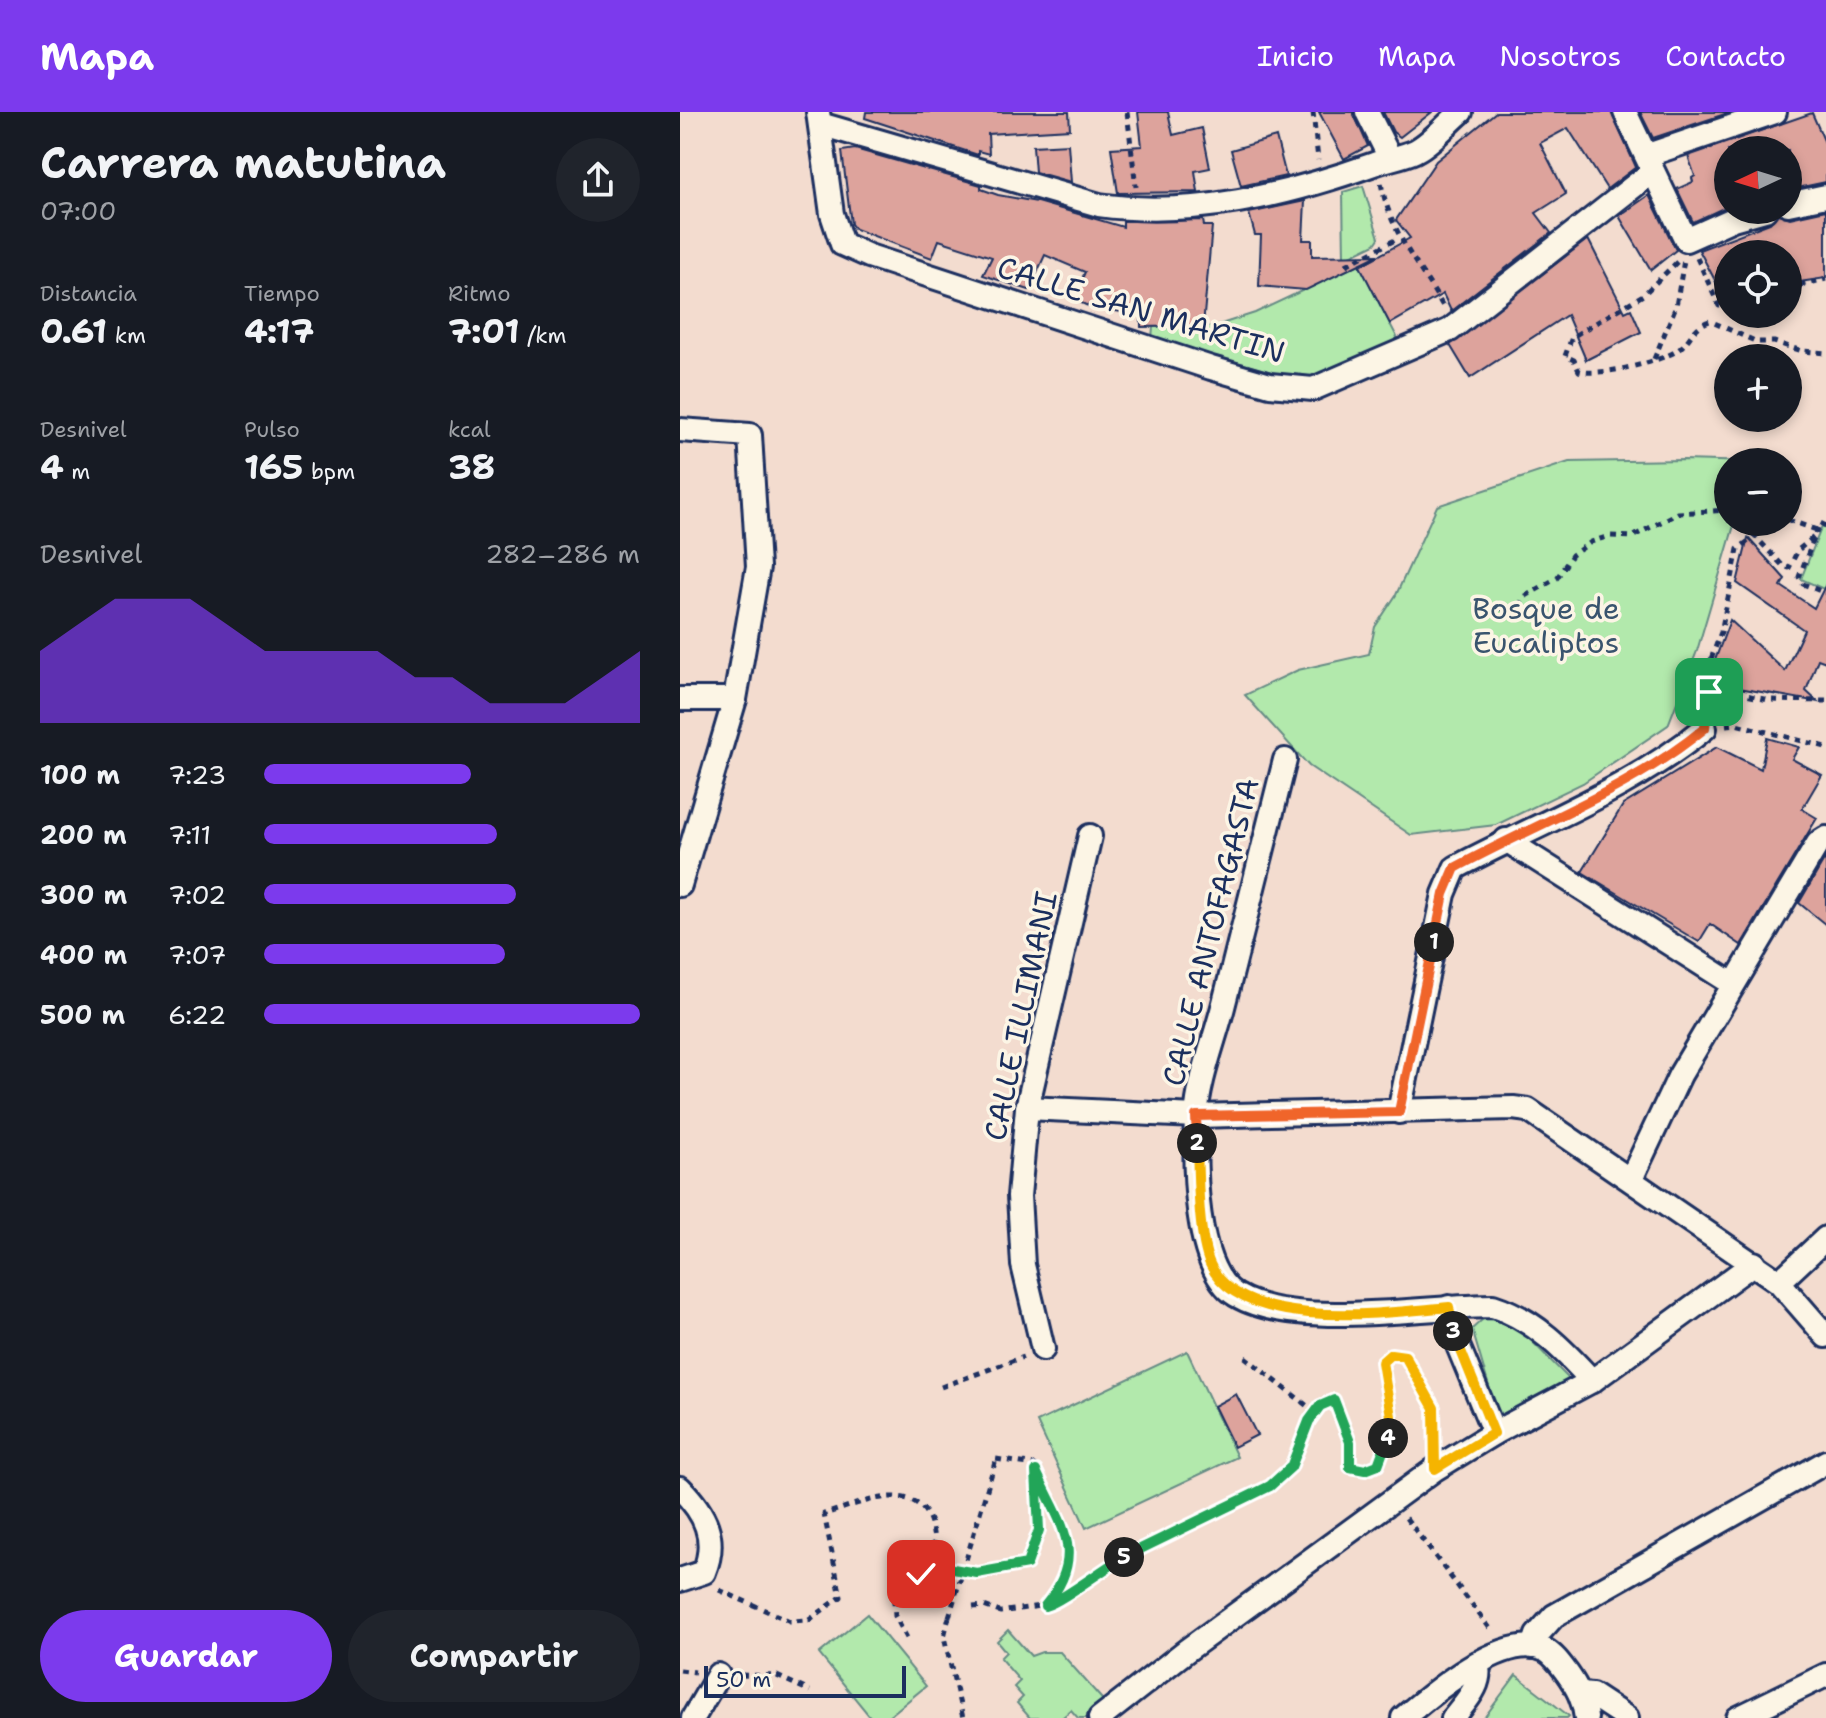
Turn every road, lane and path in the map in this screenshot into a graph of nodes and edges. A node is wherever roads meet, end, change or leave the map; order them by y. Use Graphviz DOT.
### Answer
graph roads {
  1 [pos="1127,112"];
  2 [pos="1313,112"];
  3 [pos="1367,112"];
  4 [pos="1461,112"];
  5 [pos="1625,112"];
  6 [pos="1775,112"];
  7 [pos="819,118"];
  8 [pos="1383,161"];
  9 [pos="1650,164"];
  10 [pos="1321,181"];
  11 [pos="1826,196"];
  12 [pos="1802,201"];
  13 [pos="1141,211"];
  14 [pos="1722,224"];
  15 [pos="1399,238"];
  16 [pos="1684,255"];
  17 [pos="1346,265"];
  18 [pos="1826,279"];
  19 [pos="1802,285"];
  20 [pos="1714,295"];
  21 [pos="1454,327"];
  22 [pos="1826,353"];
  23 [pos="1654,359"];
  24 [pos="680,430"];
  25 [pos="1714,511"];
  26 [pos="1802,526"];
  27 [pos="1826,526"];
  28 [pos="1816,533"];
  29 [pos="1826,593"];
  30 [pos="1485,608"];
  31 [pos="1709,692"];
  32 [pos="680,699"];
  33 [pos="735,699"];
  34 [pos="1826,701"];
  35 [pos="1705,728"];
  36 [pos="1826,747"];
  37 [pos="1285,760"];
  38 [pos="1090,836"];
  39 [pos="1826,838"];
  40 [pos="1506,840"];
  41 [pos="681,872"];
  42 [pos="1733,984"];
  43 [pos="1027,1108"];
  44 [pos="1399,1112"];
  45 [pos="1196,1116"];
  46 [pos="1631,1179"];
  47 [pos="1826,1238"];
  48 [pos="1754,1263"];
  49 [pos="1779,1282"];
  50 [pos="1449,1307"];
  51 [pos="1826,1336"];
  52 [pos="1043,1349"];
  53 [pos="1245,1357"];
  54 [pos="1592,1381"];
  55 [pos="941,1387"];
  56 [pos="1315,1412"];
  57 [pos="1494,1433"];
  58 [pos="1826,1462"];
  59 [pos="1435,1469"];
  60 [pos="1036,1471"];
  61 [pos="680,1488"];
  62 [pos="1392,1501"];
  63 [pos="935,1566"];
  64 [pos="704,1572"];
  65 [pos="680,1580"];
  66 [pos="1045,1606"];
  67 [pos="973,1607"];
  68 [pos="907,1638"];
  69 [pos="1533,1647"];
  70 [pos="1507,1650"];
  71 [pos="1477,1663"];
  72 [pos="718,1675"];
  73 [pos="1826,1675"];
  74 [pos="810,1691"];
  75 [pos="1580,1694"];
  76 [pos="693,1718"];
  77 [pos="963,1718"];
  78 [pos="1100,1718"];
  79 [pos="1403,1718"];
  80 [pos="1453,1718"];
  81 [pos="1586,1718"];
  82 [pos="1627,1718"];
  83 [pos="1738,1718"];
  1 -- 13 [label="path"];
  2 -- 10 [label="path"];
  3 -- 8 [label="street"];
  4 -- 8 [label="street"];
  5 -- 9 [label="street"];
  6 -- 9 [label="street, CALLE SAN MARTIN"];
  7 -- 13 [label="street"];
  7 -- 21 [label="street, CALLE SAN MARTIN"];
  8 -- 10 [label="street"];
  8 -- 15 [label="path"];
  9 -- 14 [label="street"];
  9 -- 21 [label="street, CALLE SAN MARTIN"];
  10 -- 13 [label="street"];
  11 -- 12 [label="street"];
  15 -- 17 [label="path"];
  15 -- 21 [label="path"];
  16 -- 20 [label="path"];
  16 -- 23 [label="path"];
  16 -- 23 [label="path"];
  18 -- 19 [label="path"];
  22 -- 23 [label="path"];
  24 -- 33 [label="street"];
  25 -- 30 [label="path"];
  26 -- 28 [label="path"];
  27 -- 28 [label="path"];
  28 -- 29 [label="path"];
  28 -- 31 [label="path"];
  31 -- 34 [label="path"];
  31 -- 35 [label="path"];
  32 -- 33 [label="street"];
  33 -- 41 [label="street"];
  35 -- 36 [label="path"];
  35 -- 40 [label="street"];
  37 -- 45 [label="street, CALLE ANTOFAGASTA"];
  38 -- 43 [label="street, CALLE ILLIMANI"];
  39 -- 42 [label="street"];
  40 -- 42 [label="street"];
  40 -- 44 [label="street"];
  42 -- 46 [label="street"];
  43 -- 45 [label="street"];
  43 -- 52 [label="street, CALLE ILLIMANI"];
  44 -- 45 [label="street"];
  44 -- 46 [label="street"];
  45 -- 50 [label="street, CALLE ANTOFAGASTA"];
  46 -- 48 [label="street"];
  47 -- 49 [label="street"];
  48 -- 49 [label="street"];
  48 -- 54 [label="street"];
  49 -- 51 [label="street"];
  50 -- 54 [label="street"];
  50 -- 57 [label="street"];
  52 -- 55 [label="path"];
  53 -- 56 [label="path"];
  54 -- 57 [label="street"];
  56 -- 59 [label="path"];
  56 -- 66 [label="path"];
  57 -- 59 [label="street"];
  58 -- 69 [label="street"];
  59 -- 62 [label="street"];
  60 -- 63 [label="path"];
  60 -- 66 [label="path"];
  60 -- 77 [label="path, bridge"];
  61 -- 64 [label="street"];
  62 -- 70 [label="path"];
  62 -- 78 [label="street"];
  63 -- 64 [label="path"];
  63 -- 68 [label="path"];
  64 -- 65 [label="street"];
  66 -- 67 [label="path"];
  69 -- 70 [label="street"];
  69 -- 75 [label="street"];
  70 -- 71 [label="street"];
  71 -- 79 [label="street"];
  71 -- 80 [label="street"];
  72 -- 74 [label="path"];
  72 -- 76 [label="street"];
  73 -- 83 [label="street"];
  75 -- 81 [label="street"];
  75 -- 82 [label="street"];
}
